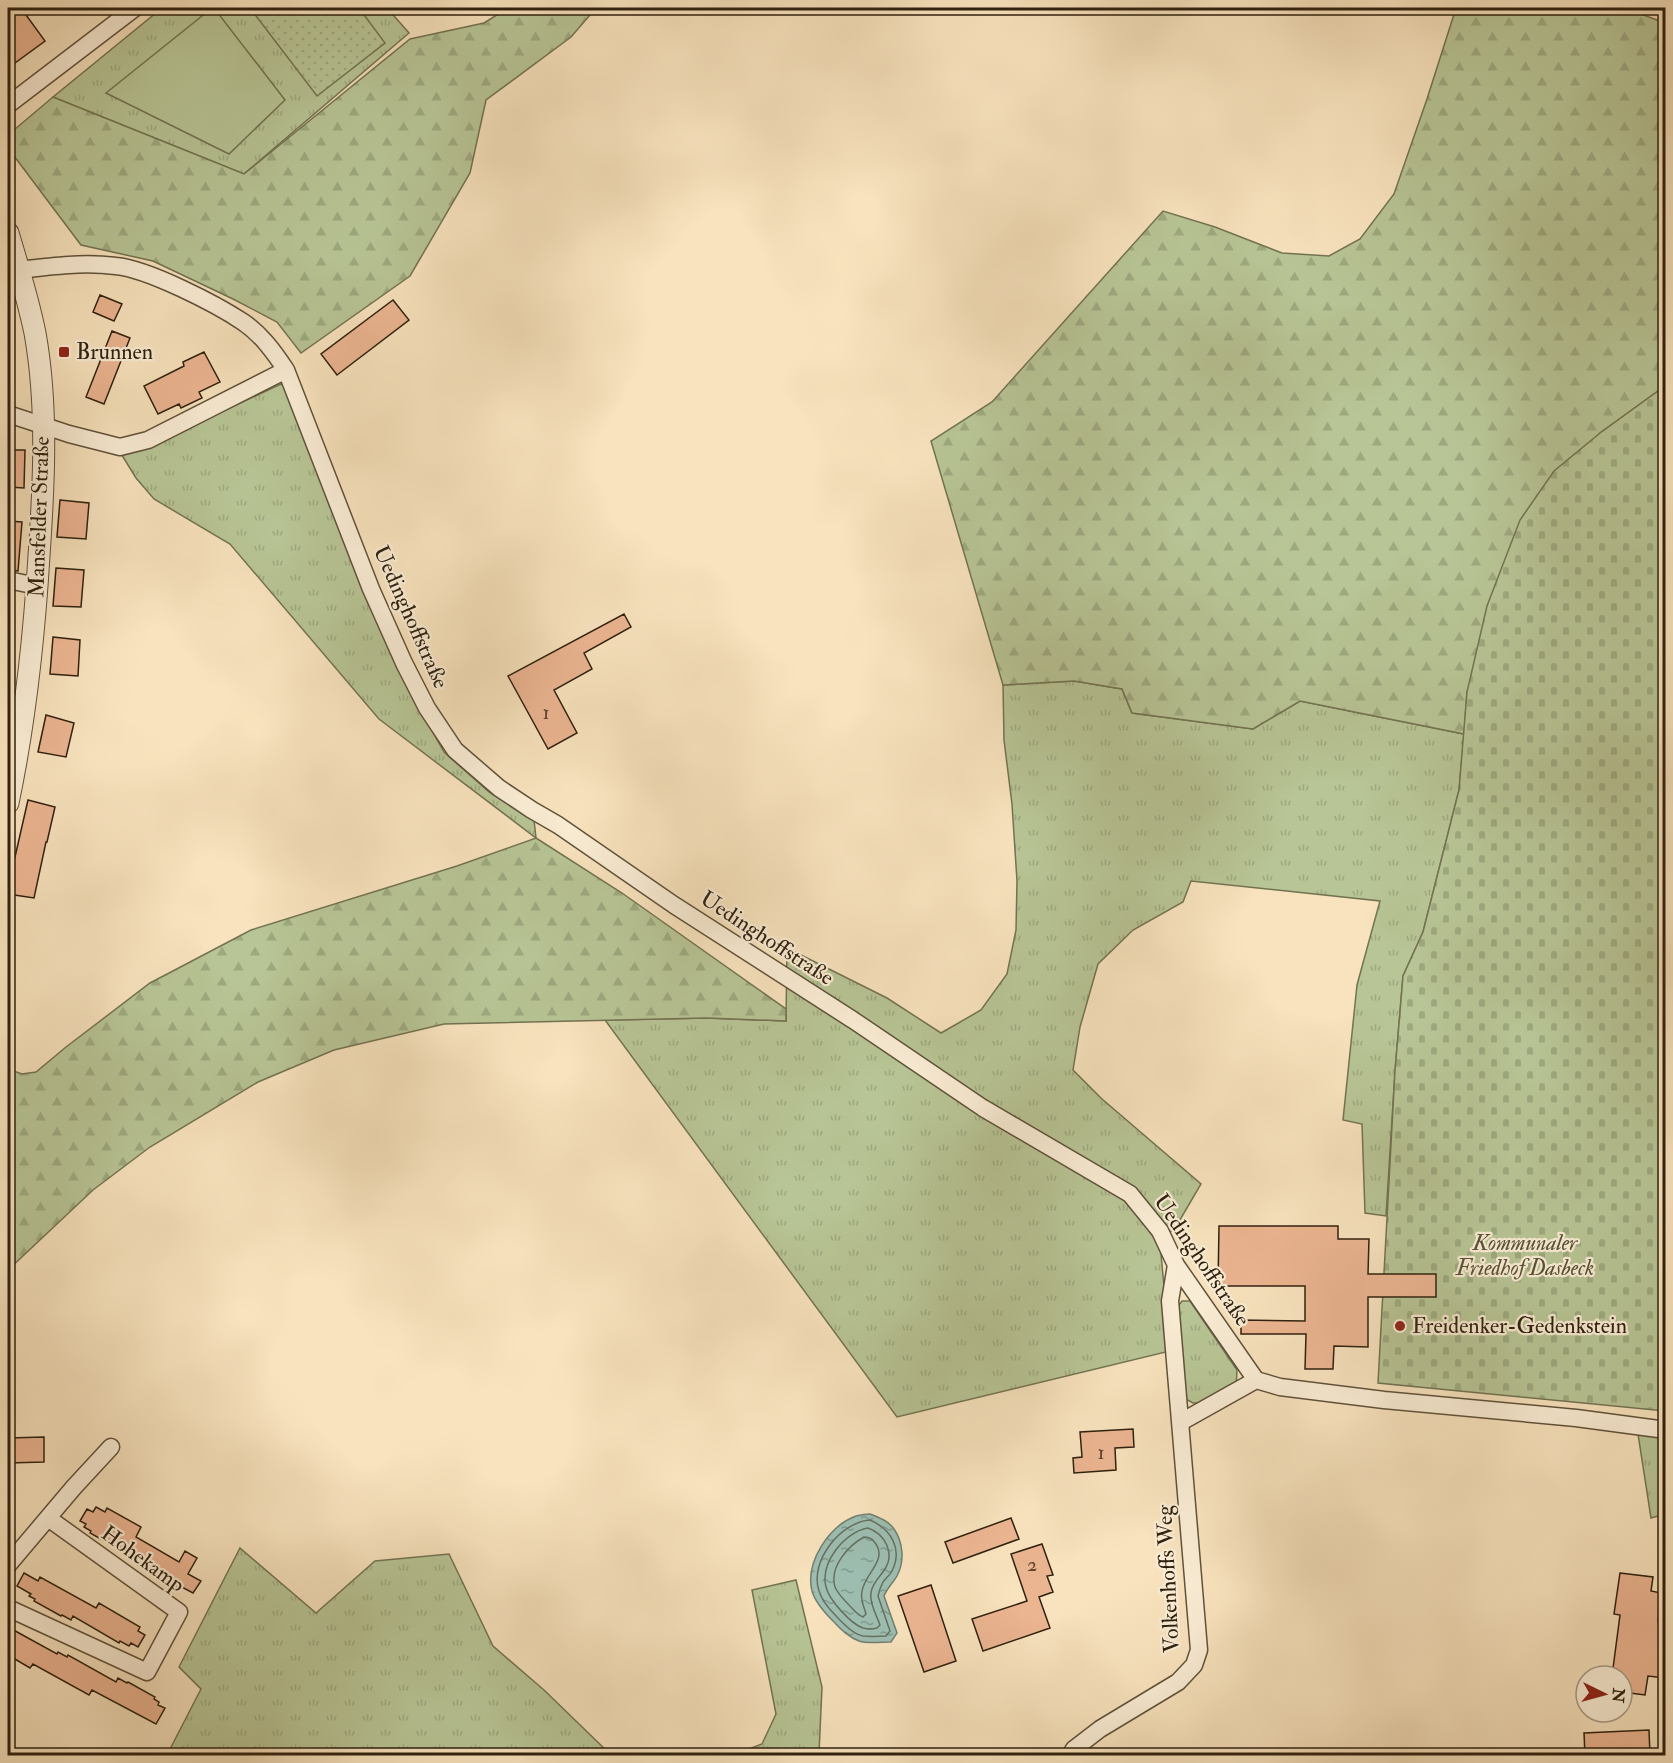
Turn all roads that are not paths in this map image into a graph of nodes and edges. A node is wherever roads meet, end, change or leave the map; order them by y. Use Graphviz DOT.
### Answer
graph roads {
  1 [pos="135,8"];
  2 [pos="8,105"];
  3 [pos="8,233"];
  4 [pos="19,270"];
  5 [pos="286,370"];
  6 [pos="8,414"];
  7 [pos="43,425"];
  8 [pos="8,580"];
  9 [pos="37,586"];
  10 [pos="11,773"];
  11 [pos="8,803"];
  12 [pos="1176,1265"];
  13 [pos="1256,1380"];
  14 [pos="1181,1422"];
  15 [pos="1665,1430"];
  16 [pos="111,1447"];
  17 [pos="48,1518"];
  18 [pos="8,1565"];
  19 [pos="8,1608"];
  20 [pos="1070,1755"];
  1 -- 2 [label="street"];
  3 -- 4 [label="street, Mansfelder Straße"];
  4 -- 5 [label="street, Uedinghoffstraße"];
  4 -- 7 [label="street, Mansfelder Straße"];
  5 -- 7 [label="street"];
  5 -- 12 [label="street, Uedinghoffstraße"];
  6 -- 7 [label="street"];
  7 -- 9 [label="street, Mansfelder Straße"];
  8 -- 9 [label="street"];
  9 -- 10 [label="street, Mansfelder Straße"];
  10 -- 11 [label="street, Mansfelder Straße"];
  12 -- 13 [label="street, Uedinghoffstraße"];
  12 -- 14 [label="street, Volkenhoffs Weg"];
  13 -- 14 [label="street"];
  13 -- 15 [label="street"];
  14 -- 20 [label="street, Volkenhoffs Weg"];
  16 -- 17 [label="street"];
  17 -- 18 [label="street"];
  17 -- 19 [label="street, Hohekamp"];
}
